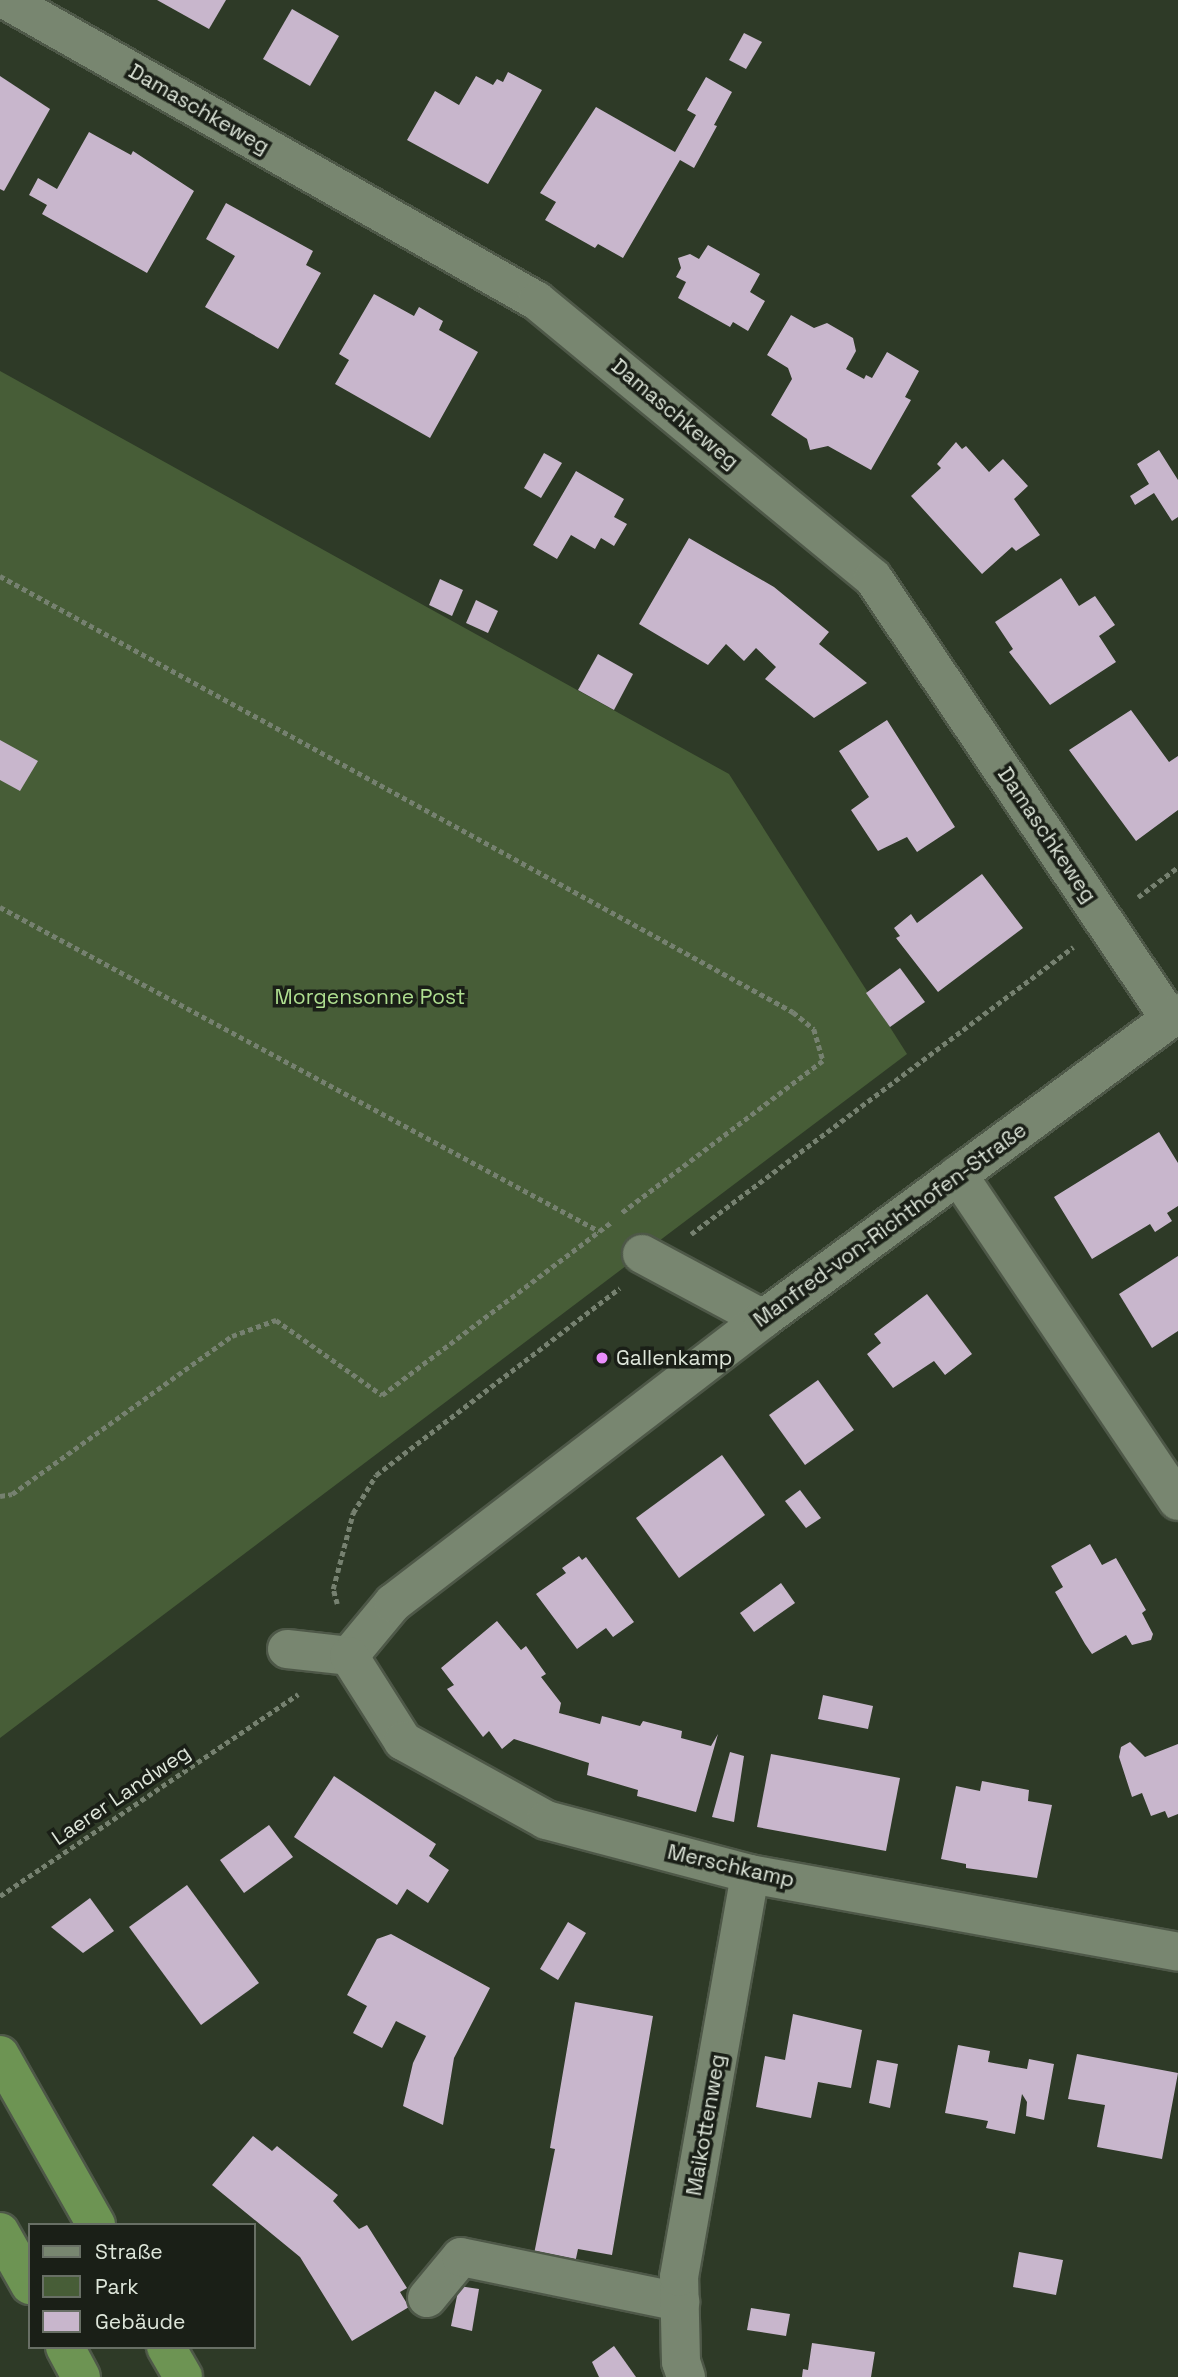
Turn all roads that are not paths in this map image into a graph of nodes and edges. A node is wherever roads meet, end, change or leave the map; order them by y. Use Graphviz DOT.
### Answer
graph roads {
  1 [pos="6,0"];
  2 [pos="1174,1016"];
  3 [pos="958,1175"];
  4 [pos="649,1258"];
  5 [pos="763,1319"];
  6 [pos="1178,1501"];
  7 [pos="287,1649"];
  8 [pos="349,1656"];
  9 [pos="750,1874"];
  10 [pos="1178,1952"];
  11 [pos="0,2055"];
  12 [pos="95,2223"];
  13 [pos="0,2232"];
  14 [pos="28,2281"];
  15 [pos="427,2298"];
  16 [pos="680,2302"];
  17 [pos="66,2349"];
  18 [pos="167,2349"];
  19 [pos="81,2377"];
  20 [pos="183,2377"];
  21 [pos="686,2377"];
  1 -- 2 [label="street, Damaschkeweg"];
  2 -- 3 [label="street, Manfred-von-Richthofen-Straße"];
  3 -- 5 [label="street, Manfred-von-Richthofen-Straße"];
  3 -- 6 [label="street"];
  4 -- 5 [label="street"];
  5 -- 8 [label="street, Manfred-von-Richthofen-Straße"];
  7 -- 8 [label="street"];
  8 -- 9 [label="street, Merschkamp"];
  9 -- 10 [label="street, Merschkamp"];
  9 -- 16 [label="street, Maikottenweg"];
  11 -- 12 [label="highway"];
  13 -- 14 [label="highway"];
  15 -- 16 [label="street"];
  16 -- 21 [label="street, Maikottenweg"];
  17 -- 19 [label="highway"];
  18 -- 20 [label="highway"];
}
